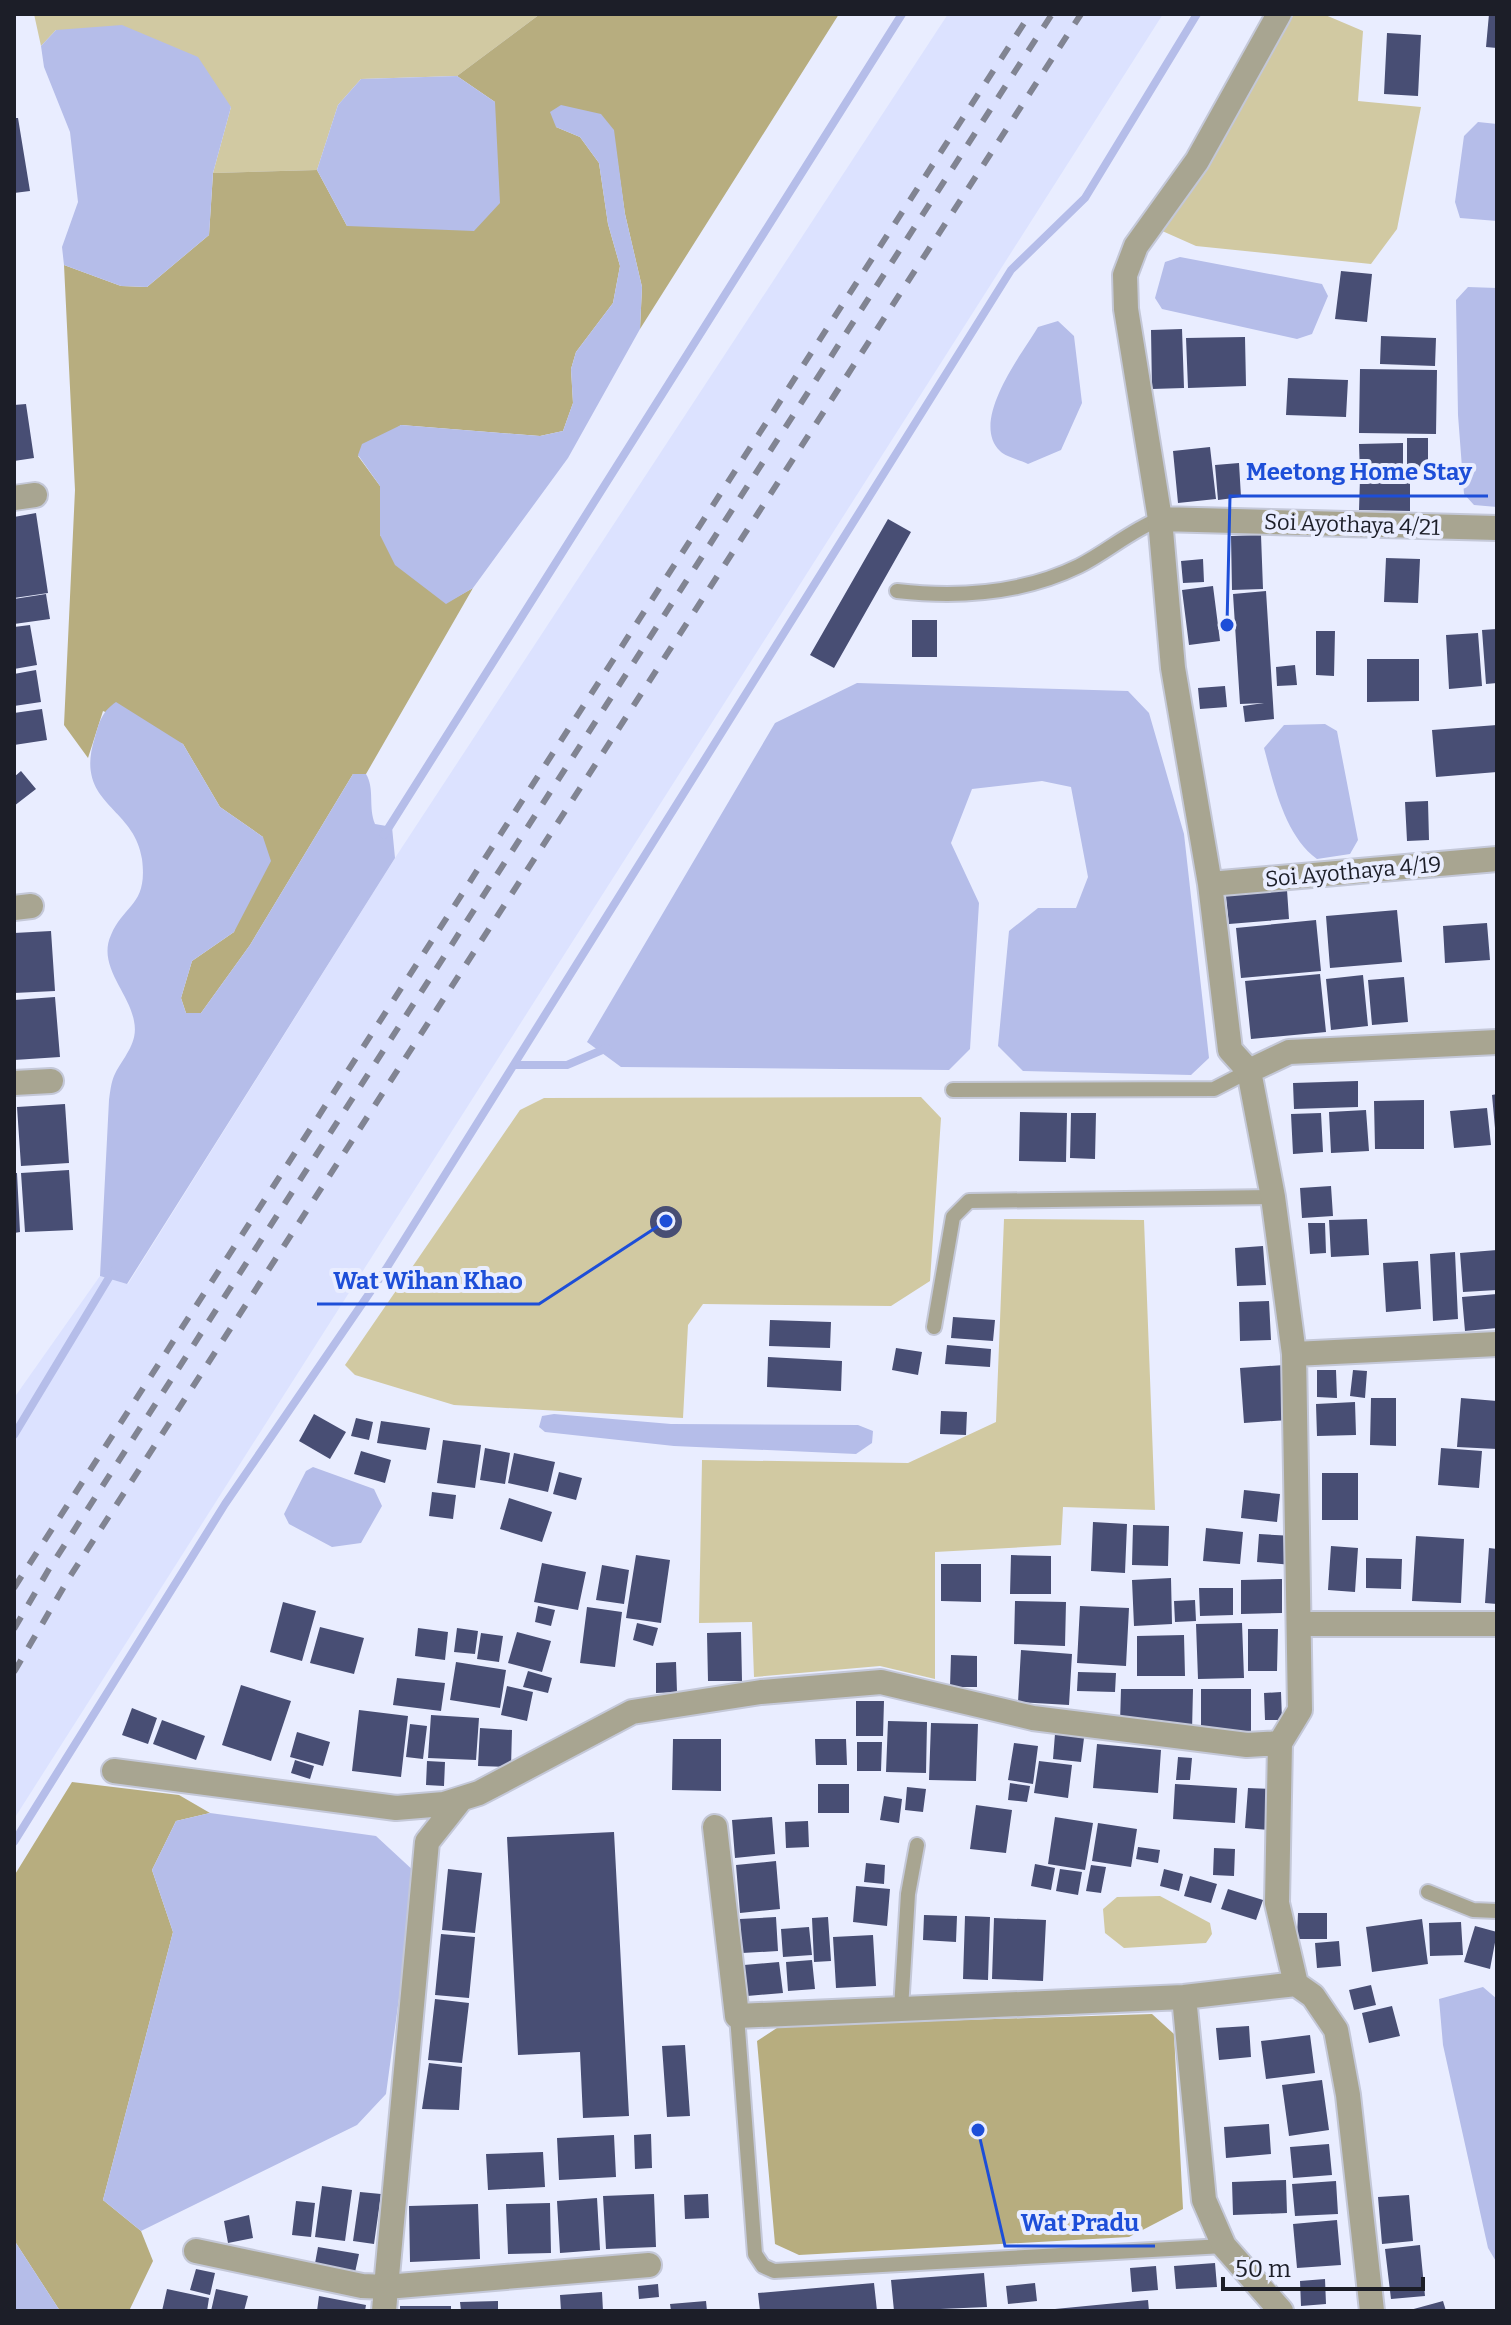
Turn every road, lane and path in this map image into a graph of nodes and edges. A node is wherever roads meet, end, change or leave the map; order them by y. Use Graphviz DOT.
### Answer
graph roads {
  1 [pos="1279,14"];
  2 [pos="1160,519"];
  3 [pos="1497,528"];
  4 [pos="897,591"];
  5 [pos="1497,859"];
  6 [pos="1210,884"];
  7 [pos="1497,1042"];
  8 [pos="1249,1071"];
  9 [pos="51,1081"];
  10 [pos="14,1083"];
  11 [pos="953,1090"];
  12 [pos="1273,1197"];
  13 [pos="934,1327"];
  14 [pos="1497,1344"];
  15 [pos="1294,1354"];
  16 [pos="1301,1624"];
  17 [pos="1497,1624"];
  18 [pos="1280,1743"];
  19 [pos="114,1771"];
  20 [pos="461,1799"];
  21 [pos="396,1808"];
  22 [pos="715,1827"];
  23 [pos="427,1842"];
  24 [pos="917,1845"];
  25 [pos="1428,1892"];
  26 [pos="1497,1911"];
  27 [pos="1296,1984"];
  28 [pos="1184,1997"];
  29 [pos="901,2009"];
  30 [pos="737,2016"];
  31 [pos="1224,2246"];
  32 [pos="196,2251"];
  33 [pos="649,2265"];
  34 [pos="385,2299"];
  35 [pos="1281,2311"];
  36 [pos="1372,2311"];
  1 -- 2 [label="street"];
  2 -- 3 [label="street, Soi Ayothaya 4/21"];
  2 -- 4 [label="lane"];
  2 -- 6 [label="street"];
  5 -- 6 [label="street, Soi Ayothaya 4/19"];
  6 -- 8 [label="street"];
  7 -- 8 [label="street"];
  8 -- 11 [label="lane"];
  8 -- 12 [label="street"];
  9 -- 10 [label="street"];
  12 -- 13 [label="lane"];
  12 -- 15 [label="street"];
  14 -- 15 [label="street"];
  15 -- 16 [label="street"];
  16 -- 17 [label="street"];
  16 -- 18 [label="street"];
  18 -- 20 [label="street"];
  18 -- 27 [label="street"];
  19 -- 21 [label="street"];
  20 -- 21 [label="street"];
  20 -- 23 [label="street"];
  21 -- 23 [label="street"];
  22 -- 30 [label="street"];
  23 -- 34 [label="street"];
  24 -- 29 [label="lane"];
  25 -- 26 [label="lane"];
  27 -- 28 [label="street"];
  27 -- 36 [label="street"];
  28 -- 29 [label="street"];
  28 -- 31 [label="street"];
  29 -- 30 [label="street"];
  30 -- 31 [label="lane"];
  31 -- 35 [label="street"];
  32 -- 34 [label="street"];
  33 -- 34 [label="street"];
}
